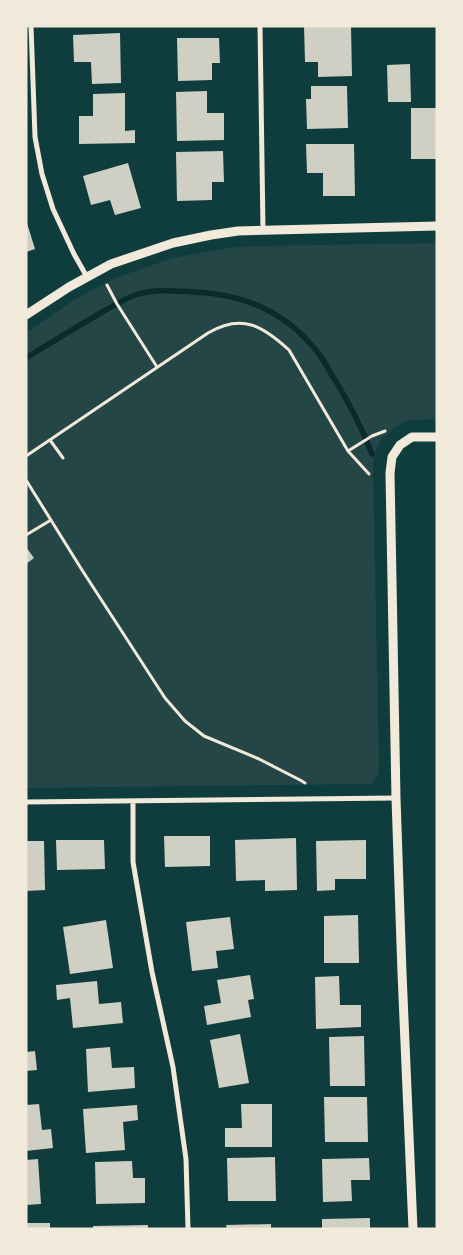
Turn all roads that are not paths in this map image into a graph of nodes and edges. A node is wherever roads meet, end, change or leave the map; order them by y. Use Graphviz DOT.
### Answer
graph roads {
  1 [pos="30,26"];
  2 [pos="260,26"];
  3 [pos="437,226"];
  4 [pos="263,230"];
  5 [pos="87,277"];
  6 [pos="26,315"];
  7 [pos="437,437"];
  8 [pos="396,798"];
  9 [pos="133,801"];
  10 [pos="26,802"];
  11 [pos="188,1229"];
  12 [pos="413,1229"];
  1 -- 5 [label="street"];
  2 -- 4 [label="street"];
  3 -- 4 [label="street"];
  4 -- 5 [label="street"];
  5 -- 6 [label="street"];
  7 -- 8 [label="street"];
  8 -- 9 [label="street"];
  8 -- 12 [label="street"];
  9 -- 10 [label="street"];
  9 -- 11 [label="street"];
}
